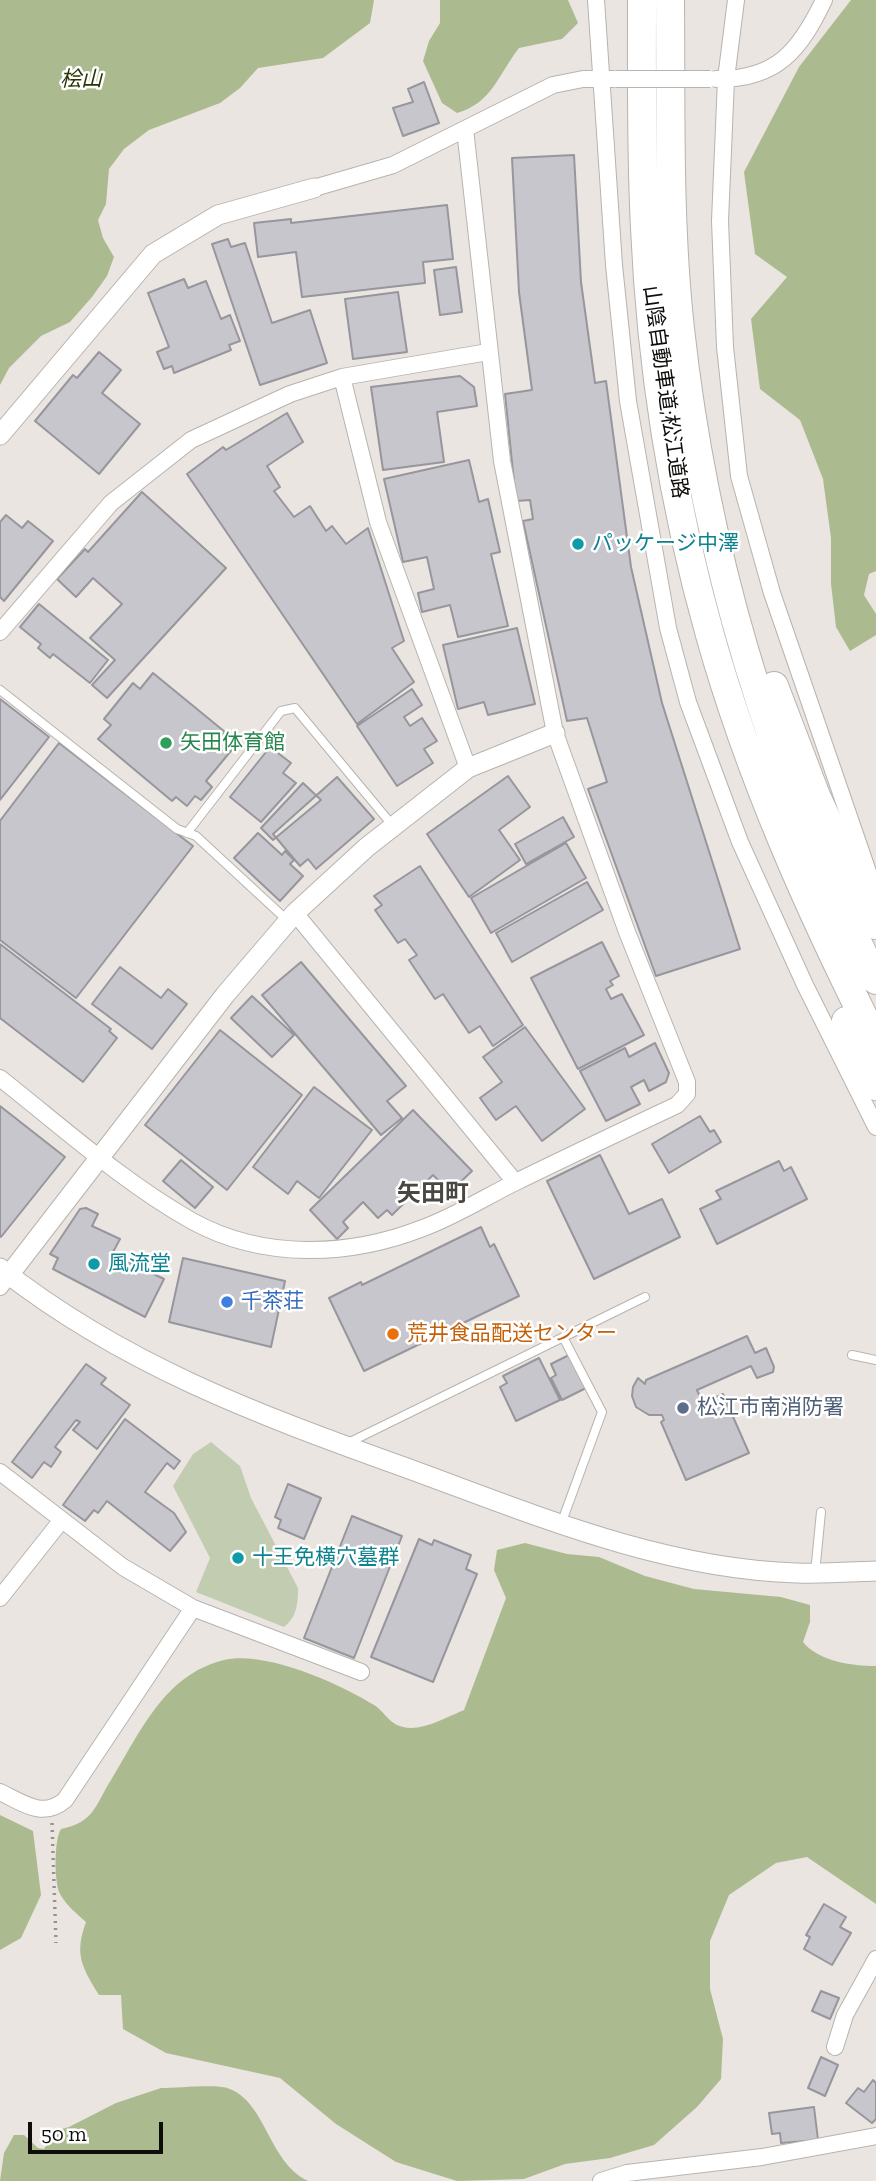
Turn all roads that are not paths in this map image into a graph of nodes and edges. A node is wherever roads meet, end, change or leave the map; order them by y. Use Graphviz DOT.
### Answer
graph roads {
  1 [pos="596,0"];
  2 [pos="623,0"];
  3 [pos="642,0"];
  4 [pos="670,0"];
  5 [pos="736,0"];
  6 [pos="824,0"];
  7 [pos="609,79"];
  8 [pos="718,79"];
  9 [pos="465,130"];
  10 [pos="314,188"];
  11 [pos="645,229"];
  12 [pos="488,352"];
  13 [pos="342,377"];
  14 [pos="695,433"];
  15 [pos="0,435"];
  16 [pos="0,632"];
  17 [pos="710,635"];
  18 [pos="0,690"];
  19 [pos="555,733"];
  20 [pos="468,768"];
  21 [pos="393,825"];
  22 [pos="187,832"];
  23 [pos="876,895"];
  24 [pos="291,917"];
  25 [pos="876,925"];
  26 [pos="876,980"];
  27 [pos="876,1042"];
  28 [pos="0,1078"];
  29 [pos="876,1086"];
  30 [pos="876,1127"];
  31 [pos="100,1156"];
  32 [pos="515,1182"];
  33 [pos="3,1277"];
  34 [pos="645,1297"];
  35 [pos="563,1337"];
  36 [pos="852,1356"];
  37 [pos="876,1360"];
  38 [pos="344,1445"];
  39 [pos="0,1472"];
  40 [pos="821,1512"];
  41 [pos="61,1521"];
  42 [pos="561,1524"];
  43 [pos="876,1571"];
  44 [pos="815,1573"];
  45 [pos="0,1598"];
  46 [pos="193,1608"];
  47 [pos="360,1672"];
  48 [pos="0,1792"];
  49 [pos="876,1959"];
  50 [pos="835,2047"];
  51 [pos="876,2136"];
  52 [pos="601,2181"];
  1 -- 7 [label="street"];
  2 -- 11 [label="highway"];
  3 -- 11 [label="highway, 山陰自動車道;松江道路"];
  4 -- 14 [label="highway, 山陰自動車道;松江道路"];
  5 -- 8 [label="street"];
  6 -- 8 [label="street"];
  7 -- 8 [label="street, bridge"];
  7 -- 9 [label="street"];
  7 -- 30 [label="street"];
  8 -- 23 [label="street"];
  9 -- 10 [label="street"];
  9 -- 12 [label="street"];
  10 -- 15 [label="street"];
  11 -- 17 [label="highway, 山陰自動車道;松江道路"];
  12 -- 13 [label="street"];
  12 -- 19 [label="street"];
  13 -- 16 [label="street"];
  13 -- 20 [label="street"];
  14 -- 25 [label="highway"];
  14 -- 26 [label="highway, 山陰自動車道;松江道路"];
  17 -- 27 [label="highway, 山陰自動車道;松江道路"];
  17 -- 29 [label="highway"];
  18 -- 22 [label="lane"];
  19 -- 20 [label="street"];
  19 -- 32 [label="street"];
  20 -- 21 [label="street"];
  21 -- 22 [label="lane"];
  21 -- 24 [label="street"];
  22 -- 24 [label="lane"];
  24 -- 31 [label="street"];
  24 -- 32 [label="street"];
  28 -- 31 [label="street"];
  31 -- 32 [label="street"];
  31 -- 33 [label="street"];
  33 -- 38 [label="street"];
  34 -- 35 [label="lane"];
  35 -- 38 [label="lane"];
  35 -- 42 [label="lane"];
  36 -- 37 [label="lane"];
  38 -- 42 [label="street"];
  39 -- 41 [label="street"];
  40 -- 44 [label="lane"];
  41 -- 45 [label="street"];
  41 -- 46 [label="street"];
  42 -- 44 [label="street"];
  43 -- 44 [label="street"];
  46 -- 47 [label="street"];
  46 -- 48 [label="street"];
  49 -- 50 [label="street"];
  51 -- 52 [label="street"];
}
